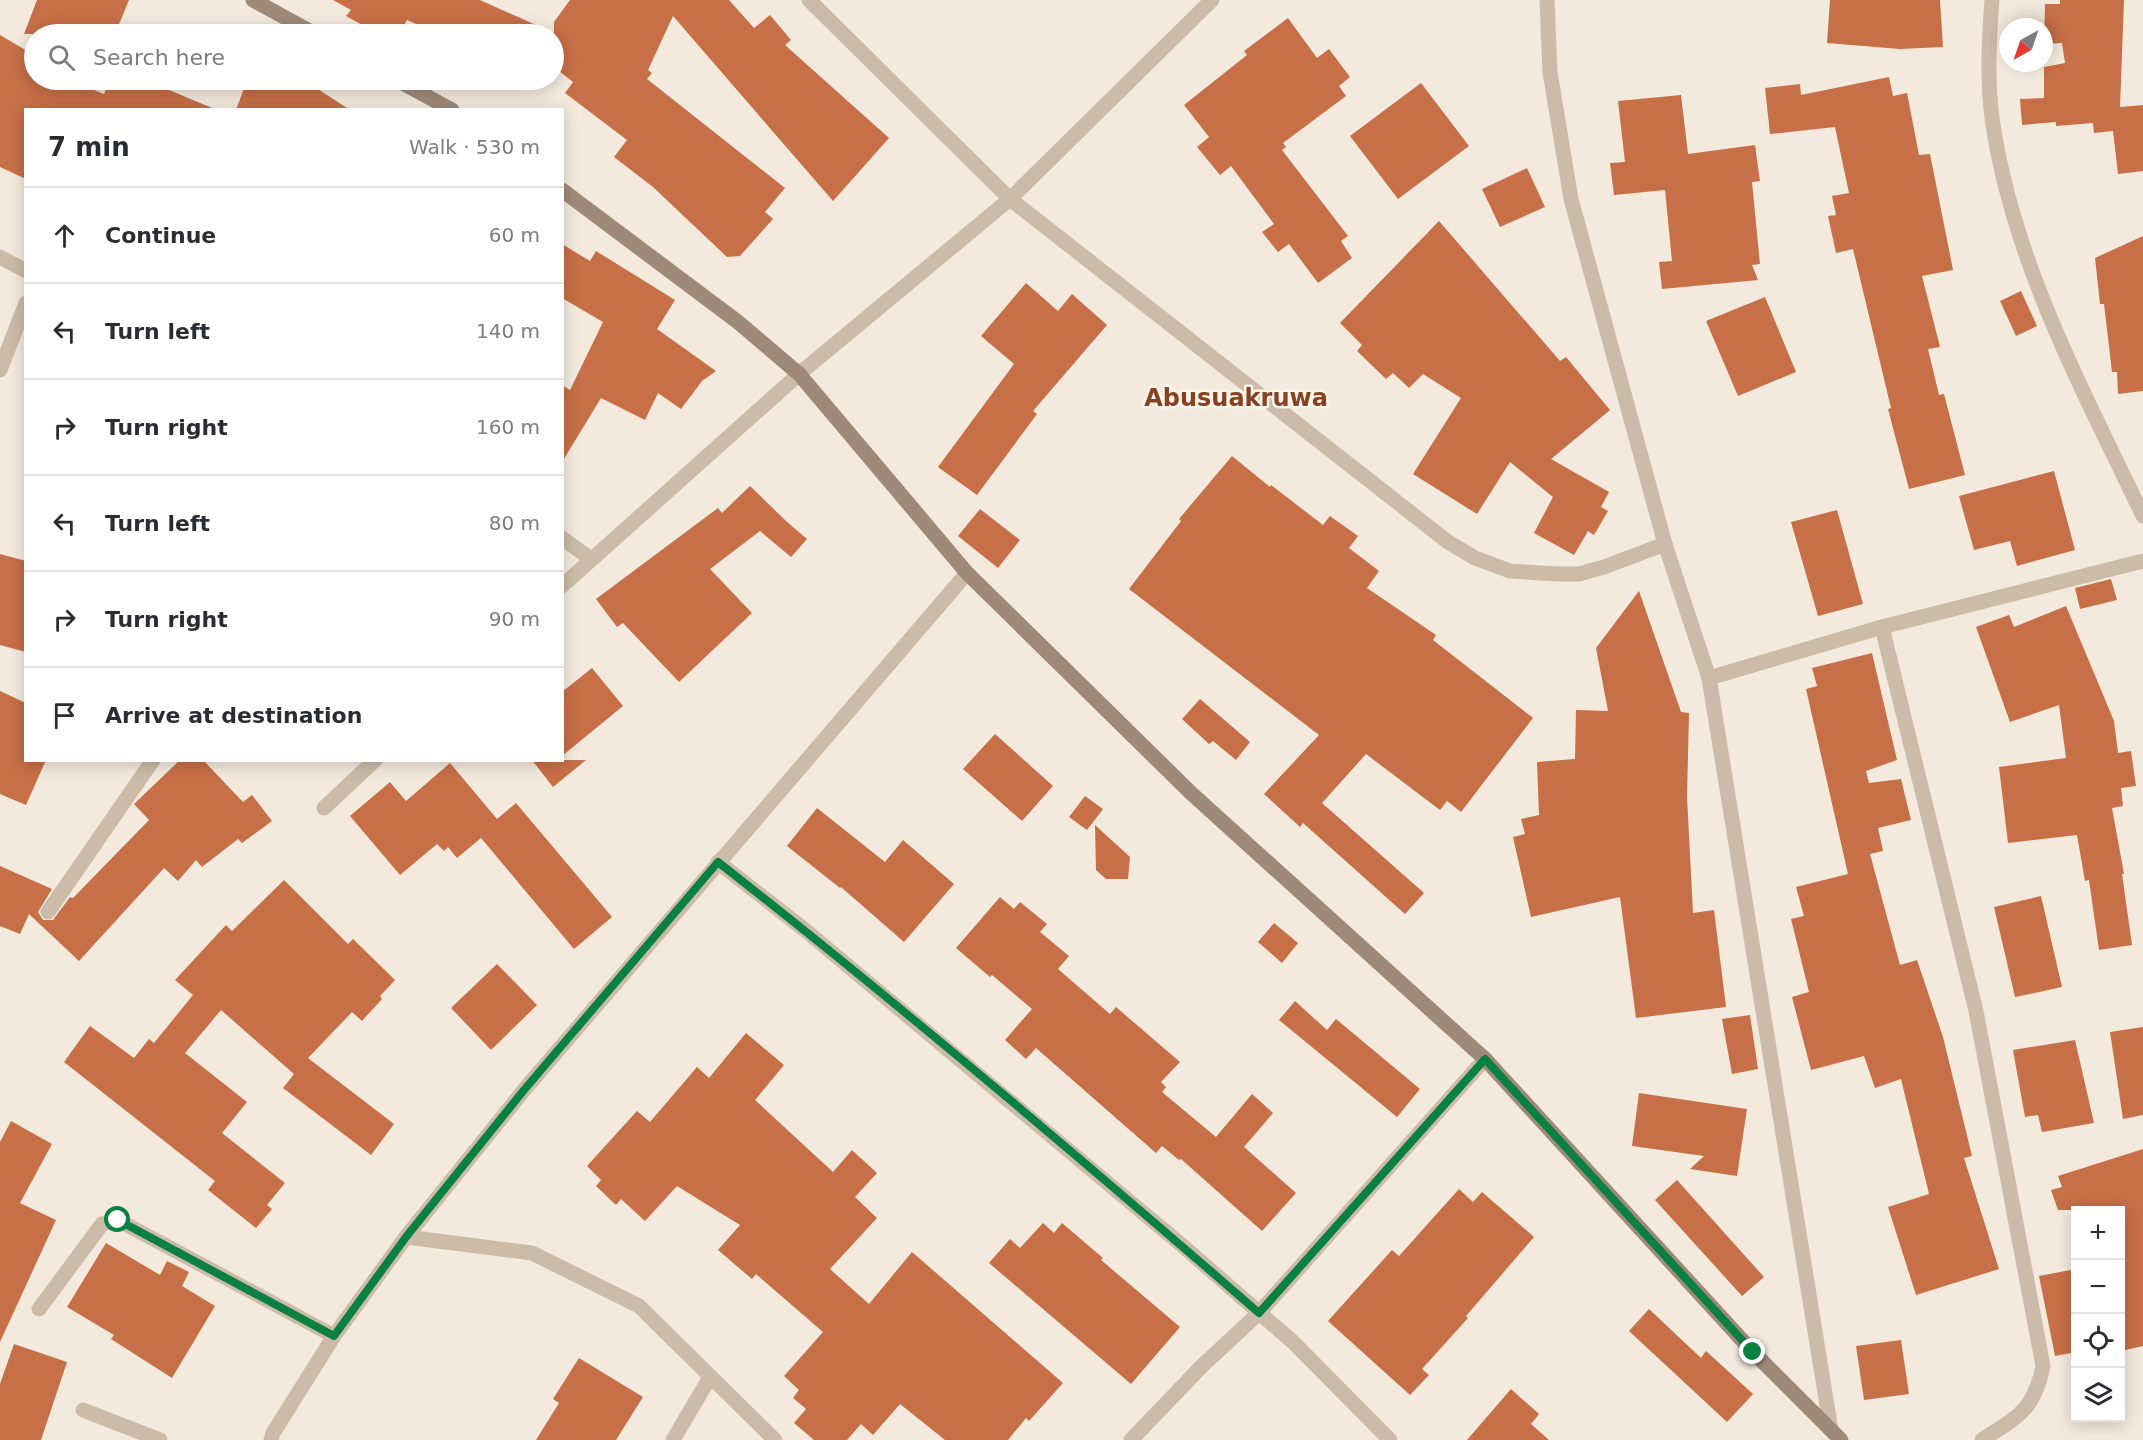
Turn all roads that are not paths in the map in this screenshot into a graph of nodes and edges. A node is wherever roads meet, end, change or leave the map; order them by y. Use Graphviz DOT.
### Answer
graph roads {
  1 [pos="253,0"];
  2 [pos="809,0"];
  3 [pos="1212,0"];
  4 [pos="1547,0"];
  5 [pos="1992,0"];
  6 [pos="297,24"];
  7 [pos="415,90"];
  8 [pos="448,108"];
  9 [pos="564,192"];
  10 [pos="1010,199"];
  11 [pos="0,257"];
  12 [pos="24,270"];
  13 [pos="24,308"];
  14 [pos="0,370"];
  15 [pos="799,374"];
  16 [pos="2143,516"];
  17 [pos="564,539"];
  18 [pos="1665,544"];
  19 [pos="591,559"];
  20 [pos="2143,561"];
  21 [pos="967,573"];
  22 [pos="564,584"];
  23 [pos="1882,627"];
  24 [pos="1709,678"];
  25 [pos="152,762"];
  26 [pos="373,762"];
  27 [pos="324,808"];
  28 [pos="718,862"];
  29 [pos="48,912"];
  30 [pos="1485,1059"];
  31 [pos="406,1237"];
  32 [pos="39,1309"];
  33 [pos="1259,1313"];
  34 [pos="334,1336"];
  35 [pos="710,1377"];
  36 [pos="83,1410"];
  37 [pos="1836,1435"];
  38 [pos="160,1440"];
  39 [pos="271,1440"];
  40 [pos="673,1440"];
  41 [pos="775,1440"];
  42 [pos="1131,1440"];
  43 [pos="1390,1440"];
  44 [pos="1982,1440"];
  1 -- 6 [label="street"];
  2 -- 10 [label="street"];
  3 -- 10 [label="street"];
  4 -- 18 [label="street"];
  5 -- 16 [label="street"];
  7 -- 8 [label="street"];
  9 -- 15 [label="street"];
  10 -- 15 [label="street"];
  10 -- 18 [label="street"];
  11 -- 12 [label="street"];
  13 -- 14 [label="street"];
  15 -- 19 [label="street"];
  15 -- 21 [label="street"];
  17 -- 19 [label="street"];
  18 -- 24 [label="street"];
  19 -- 22 [label="street"];
  20 -- 23 [label="street"];
  21 -- 28 [label="street"];
  21 -- 30 [label="street"];
  23 -- 24 [label="street"];
  23 -- 44 [label="street"];
  24 -- 37 [label="street"];
  25 -- 29 [label="street"];
  26 -- 27 [label="street"];
  28 -- 31 [label="street"];
  28 -- 33 [label="street"];
  30 -- 33 [label="street"];
  30 -- 37 [label="street"];
  31 -- 34 [label="street"];
  31 -- 35 [label="street"];
  32 -- 34 [label="street"];
  33 -- 42 [label="street"];
  33 -- 43 [label="street"];
  34 -- 39 [label="street"];
  35 -- 40 [label="street"];
  35 -- 41 [label="street"];
  36 -- 38 [label="street"];
}
